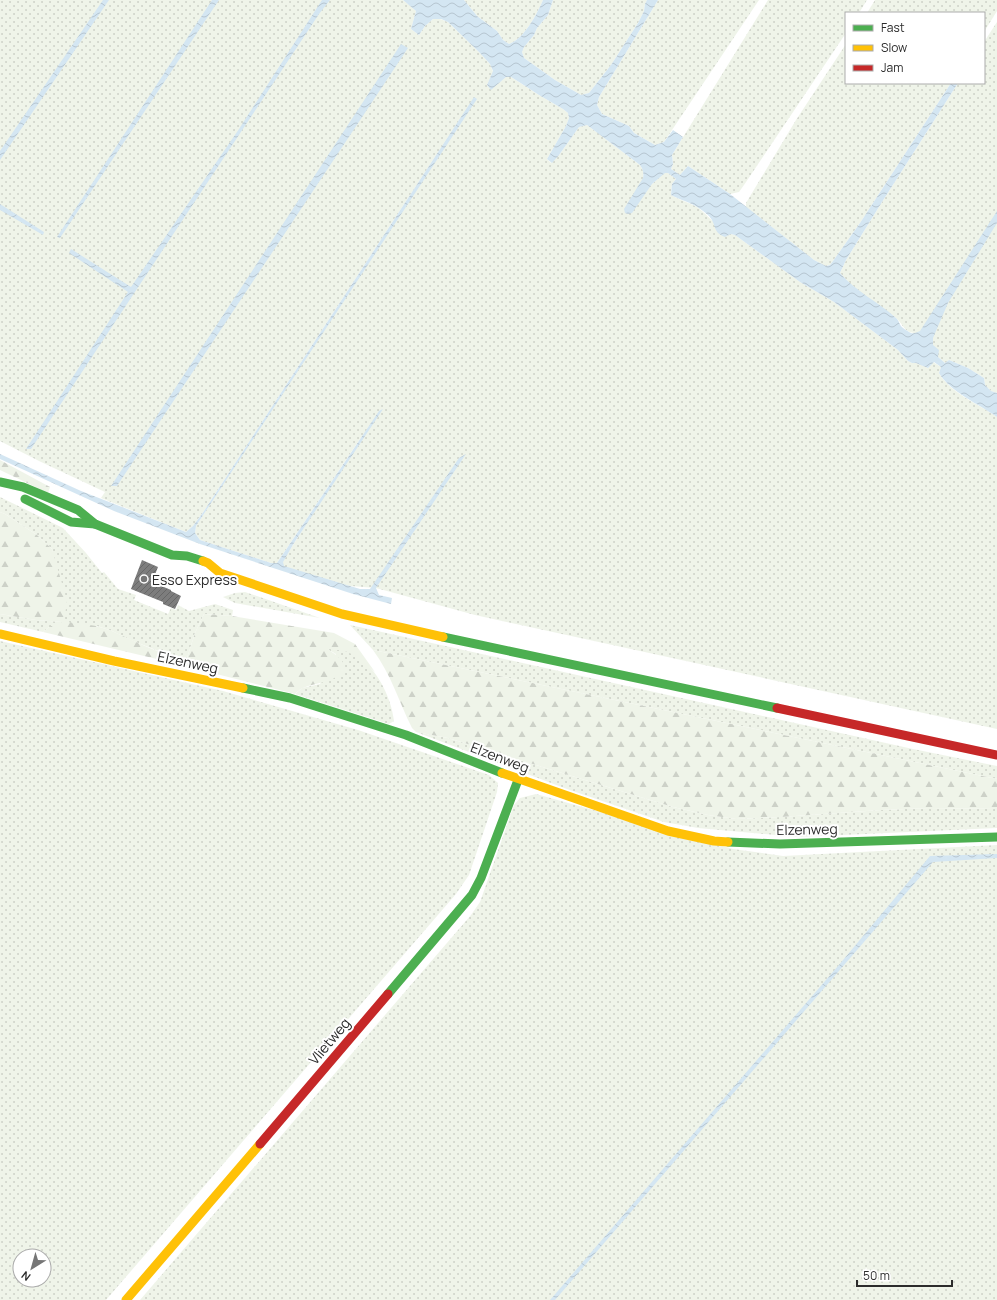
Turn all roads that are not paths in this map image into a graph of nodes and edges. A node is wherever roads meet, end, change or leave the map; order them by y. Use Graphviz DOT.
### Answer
graph roads {
  1 [pos="0,482"];
  2 [pos="95,524"];
  3 [pos="172,555"];
  4 [pos="183,566"];
  5 [pos="220,573"];
  6 [pos="206,574"];
  7 [pos="0,634"];
  8 [pos="997,755"];
  9 [pos="518,780"];
  10 [pos="997,837"];
  11 [pos="126,1300"];
  1 -- 2 [label="street"];
  1 -- 2 [label="street"];
  2 -- 3 [label="street"];
  3 -- 4 [label="street"];
  3 -- 5 [label="street"];
  5 -- 6 [label="street"];
  5 -- 8 [label="street"];
  7 -- 9 [label="street, Elzenweg"];
  9 -- 10 [label="street, Elzenweg"];
  9 -- 11 [label="street, Vlietweg"];
}
